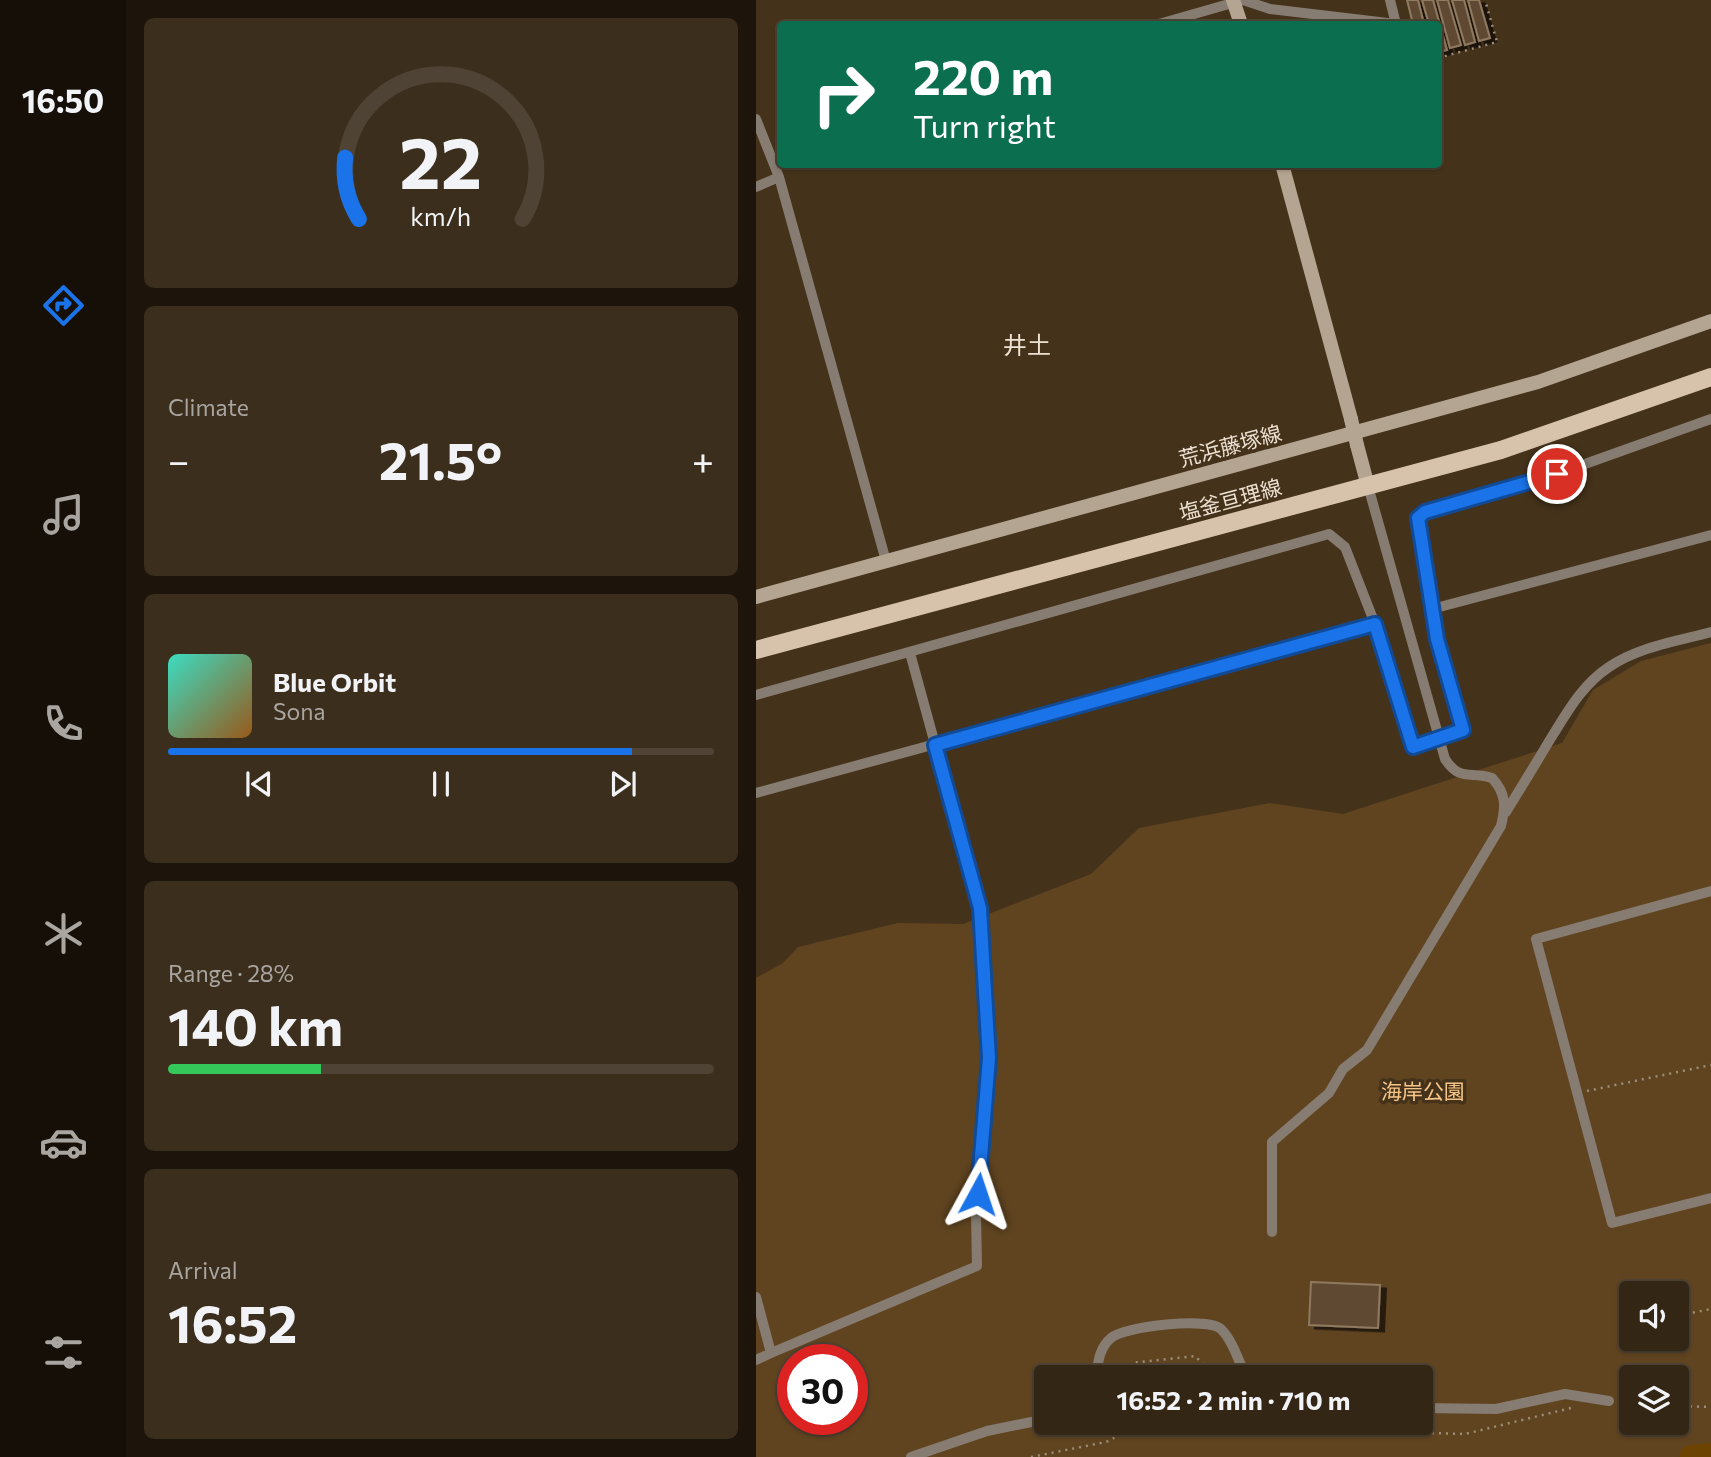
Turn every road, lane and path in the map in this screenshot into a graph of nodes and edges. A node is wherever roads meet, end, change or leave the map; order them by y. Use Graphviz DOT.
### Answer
graph roads {
  1 [pos="1390,0"];
  2 [pos="1485,0"];
  3 [pos="1233,1"];
  4 [pos="1169,21"];
  5 [pos="1240,21"];
  6 [pos="1371,21"];
  7 [pos="1395,21"];
  8 [pos="1442,57"];
  9 [pos="756,119"];
  10 [pos="777,146"];
  11 [pos="768,150"];
  12 [pos="1283,168"];
  13 [pos="779,177"];
  14 [pos="756,187"];
  15 [pos="1711,321"];
  16 [pos="1711,377"];
  17 [pos="1711,419"];
  18 [pos="1368,486"];
  19 [pos="1711,534"];
  20 [pos="886,561"];
  21 [pos="756,597"];
  22 [pos="1432,609"];
  23 [pos="1375,624"];
  24 [pos="1711,632"];
  25 [pos="756,650"];
  26 [pos="910,653"];
  27 [pos="756,695"];
  28 [pos="1439,738"];
  29 [pos="935,745"];
  30 [pos="756,793"];
  31 [pos="1503,817"];
  32 [pos="1711,891"];
  33 [pos="1711,1065"];
  34 [pos="1577,1093"];
  35 [pos="1711,1198"];
  36 [pos="1272,1232"];
  37 [pos="756,1297"];
  38 [pos="1711,1308"];
  39 [pos="1689,1313"];
  40 [pos="771,1353"];
  41 [pos="756,1360"];
  42 [pos="1098,1365"];
  43 [pos="1131,1365"];
  44 [pos="1205,1365"];
  45 [pos="1240,1365"];
  46 [pos="1609,1401"];
  47 [pos="1619,1402"];
  48 [pos="1582,1406"];
  49 [pos="1689,1406"];
  50 [pos="1711,1407"];
  51 [pos="1433,1408"];
  52 [pos="1034,1421"];
  53 [pos="1433,1433"];
  54 [pos="1120,1435"];
  55 [pos="911,1457"];
  56 [pos="1031,1457"];
  1 -- 7 [label="street"];
  2 -- 8 [label="path"];
  3 -- 4 [label="street"];
  3 -- 5 [label="street"];
  3 -- 6 [label="street"];
  9 -- 11 [label="street"];
  10 -- 11 [label="street"];
  11 -- 13 [label="street"];
  12 -- 18 [label="street, bridge"];
  13 -- 14 [label="street"];
  13 -- 20 [label="street"];
  15 -- 20 [label="street, 荒浜藤塚線"];
  16 -- 18 [label="main road, 塩釜亘理線"];
  17 -- 22 [label="street"];
  18 -- 25 [label="main road, 塩釜亘理線"];
  18 -- 28 [label="street"];
  19 -- 22 [label="street"];
  20 -- 21 [label="street, 荒浜藤塚線"];
  22 -- 28 [label="street"];
  23 -- 26 [label="street"];
  23 -- 28 [label="street"];
  23 -- 29 [label="street"];
  24 -- 31 [label="street"];
  26 -- 27 [label="street"];
  26 -- 29 [label="street"];
  28 -- 31 [label="street"];
  29 -- 30 [label="street"];
  29 -- 40 [label="street"];
  31 -- 36 [label="street"];
  32 -- 34 [label="street"];
  33 -- 34 [label="path"];
  34 -- 35 [label="street"];
  37 -- 40 [label="street"];
  38 -- 39 [label="path"];
  40 -- 41 [label="street"];
  42 -- 45 [label="street"];
  43 -- 44 [label="path"];
  46 -- 47 [label="path"];
  46 -- 51 [label="street"];
  48 -- 53 [label="path"];
  49 -- 50 [label="path"];
  52 -- 55 [label="street"];
  54 -- 56 [label="path"];
}
